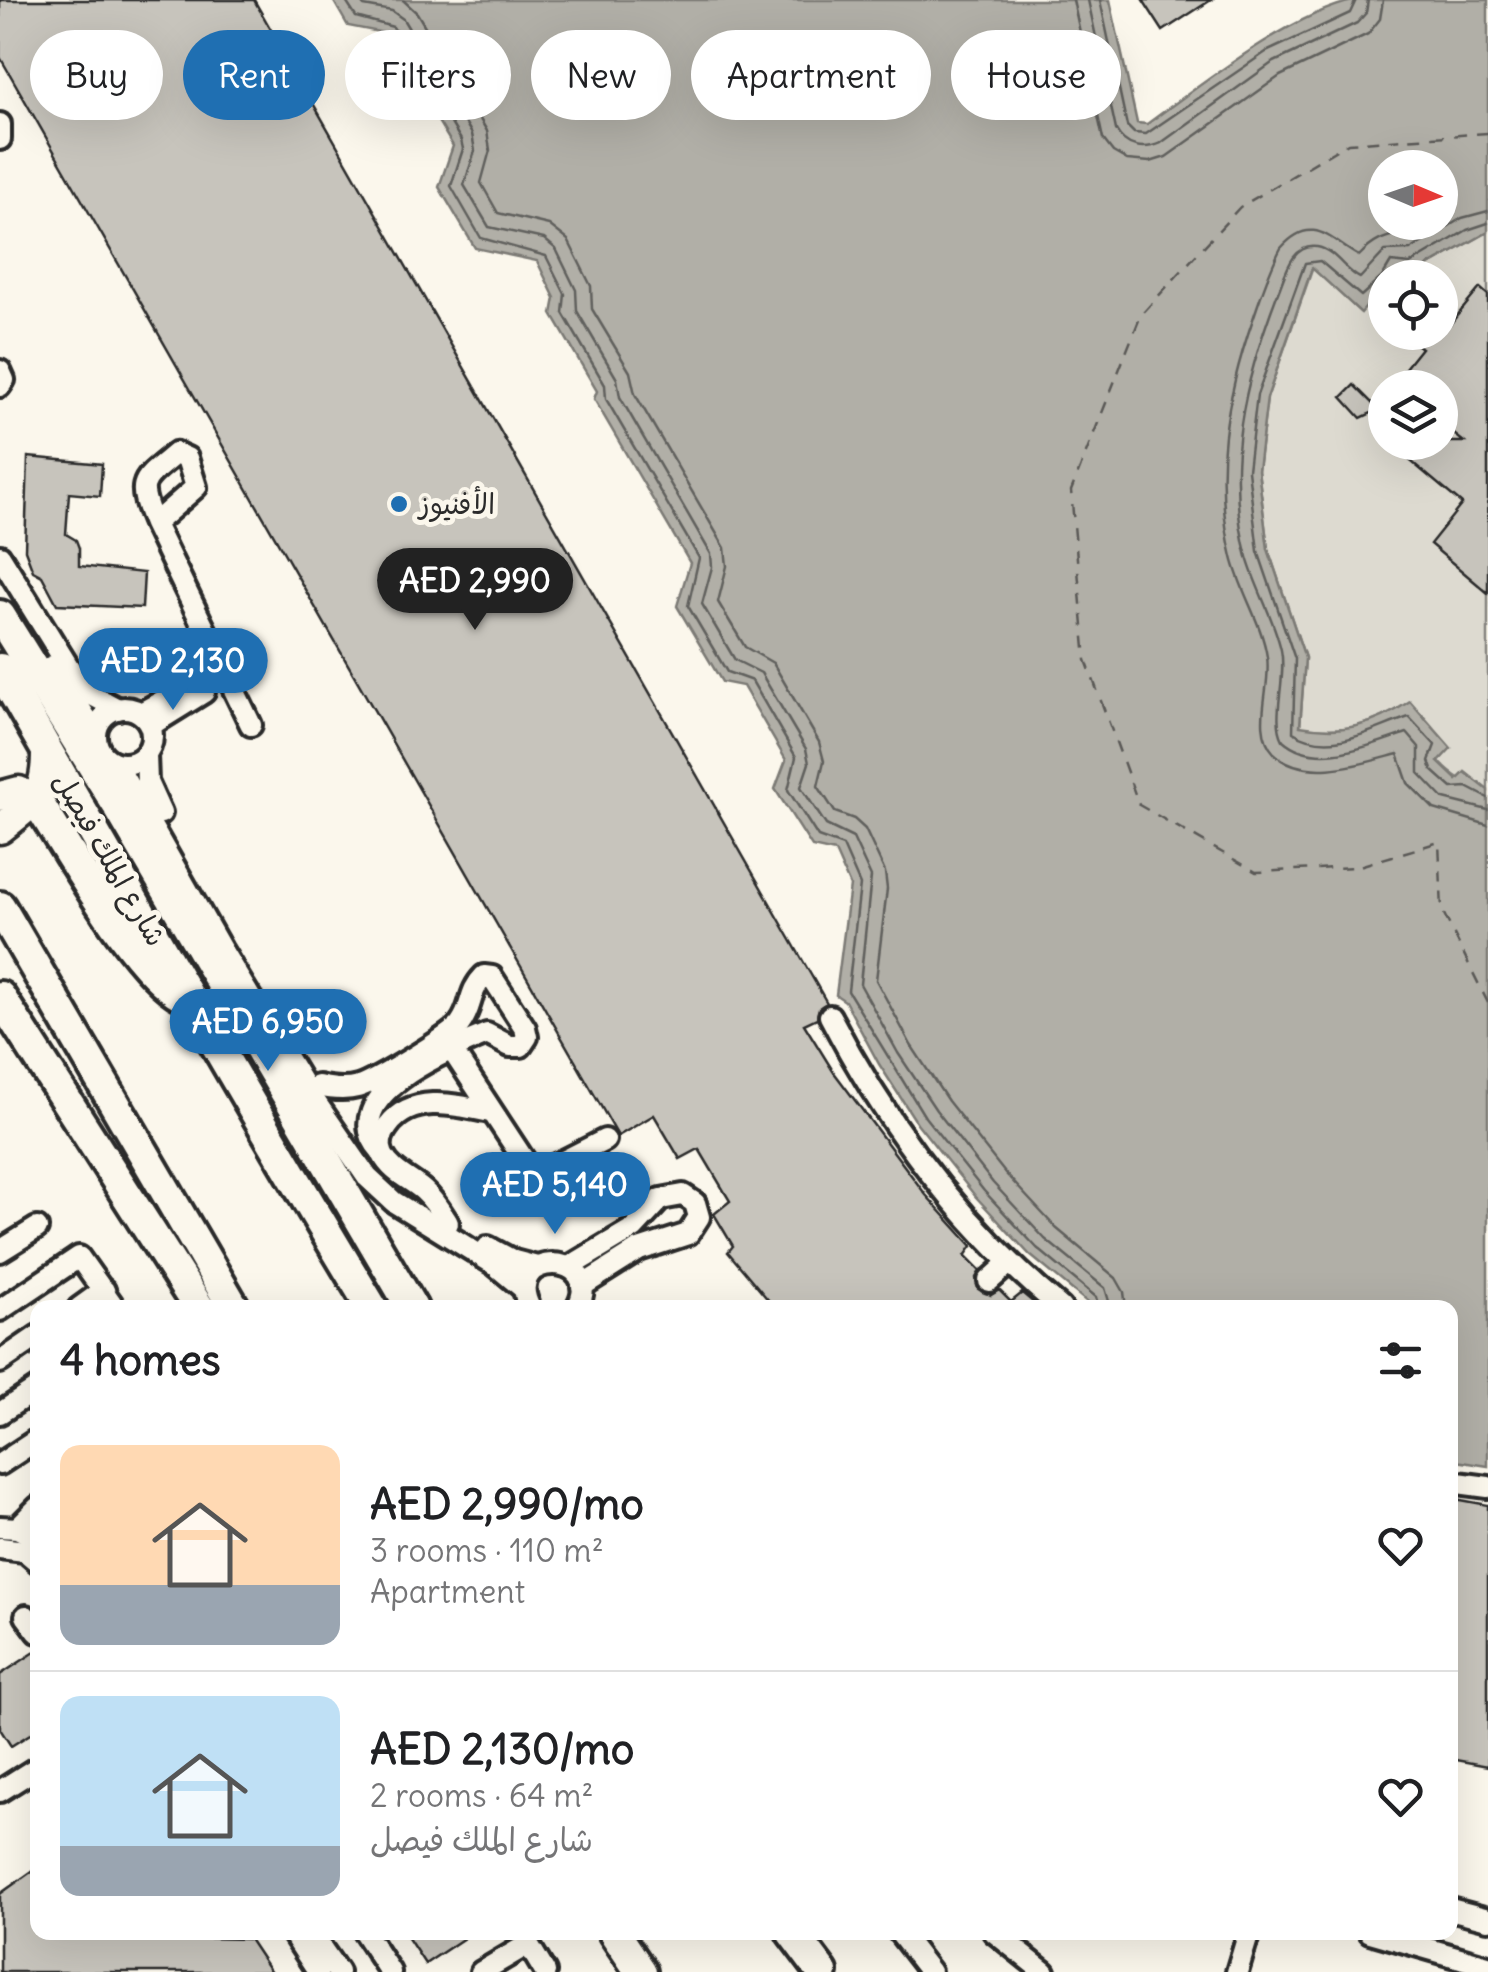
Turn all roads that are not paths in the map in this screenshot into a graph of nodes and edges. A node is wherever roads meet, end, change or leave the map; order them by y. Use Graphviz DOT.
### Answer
graph roads {
  1 [pos="0,124"];
  2 [pos="0,139"];
  3 [pos="0,371"];
  4 [pos="0,386"];
  5 [pos="154,524"];
  6 [pos="0,556"];
  7 [pos="0,578"];
  8 [pos="0,616"];
  9 [pos="0,669"];
  10 [pos="226,672"];
  11 [pos="118,708"];
  12 [pos="146,719"];
  13 [pos="251,725"];
  14 [pos="96,733"];
  15 [pos="46,748"];
  16 [pos="146,755"];
  17 [pos="116,764"];
  18 [pos="0,796"];
  19 [pos="36,800"];
  20 [pos="0,830"];
  21 [pos="0,906"];
  22 [pos="194,1002"];
  23 [pos="4,1009"];
  24 [pos="830,1016"];
  25 [pos="448,1042"];
  26 [pos="318,1086"];
  27 [pos="490,1112"];
  28 [pos="604,1140"];
  29 [pos="381,1151"];
  30 [pos="641,1221"];
  31 [pos="448,1223"];
  32 [pos="37,1228"];
  33 [pos="654,1245"];
  34 [pos="0,1251"];
  35 [pos="1008,1264"];
  36 [pos="569,1266"];
  37 [pos="537,1267"];
  38 [pos="989,1280"];
  39 [pos="110,1299"];
  40 [pos="523,1299"];
  41 [pos="194,1300"];
  42 [pos="229,1300"];
  43 [pos="367,1300"];
  44 [pos="407,1300"];
  45 [pos="578,1300"];
  46 [pos="581,1300"];
  47 [pos="1051,1300"];
  48 [pos="0,1310"];
  49 [pos="30,1341"];
  50 [pos="0,1362"];
  51 [pos="30,1393"];
  52 [pos="0,1413"];
  53 [pos="30,1443"];
  54 [pos="0,1464"];
  55 [pos="1458,1483"];
  56 [pos="1488,1487"];
  57 [pos="30,1513"];
  58 [pos="9,1527"];
  59 [pos="0,1548"];
  60 [pos="30,1555"];
  61 [pos="30,1770"];
  62 [pos="4,1780"];
  63 [pos="1458,1911"];
  64 [pos="1488,1919"];
  65 [pos="297,1940"];
  66 [pos="316,1940"];
  67 [pos="371,1940"];
  68 [pos="611,1940"];
  69 [pos="619,1940"];
  70 [pos="798,1940"];
  71 [pos="905,1940"];
  72 [pos="1004,1940"];
  73 [pos="1247,1940"];
  74 [pos="1398,1940"];
  75 [pos="1488,1966"];
  76 [pos="396,1969"];
  77 [pos="318,1972"];
  78 [pos="338,1972"];
  79 [pos="481,1972"];
  80 [pos="545,1972"];
  81 [pos="625,1972"];
  82 [pos="641,1972"];
  83 [pos="822,1972"];
  84 [pos="930,1972"];
  85 [pos="1044,1972"];
  86 [pos="1237,1972"];
  1 -- 2 [label="street"];
  3 -- 4 [label="street"];
  5 -- 10 [label="street"];
  6 -- 11 [label="street"];
  7 -- 14 [label="street"];
  8 -- 44 [label="highway"];
  9 -- 15 [label="highway, شارع الملك فيصل"];
  10 -- 12 [label="street"];
  10 -- 13 [label="street"];
  11 -- 12 [label="street"];
  11 -- 14 [label="street"];
  12 -- 16 [label="street"];
  14 -- 17 [label="street"];
  15 -- 19 [label="main road"];
  15 -- 22 [label="highway, شارع الملك فيصل"];
  16 -- 17 [label="street"];
  16 -- 26 [label="street"];
  17 -- 40 [label="street"];
  18 -- 19 [label="main road"];
  19 -- 20 [label="main road"];
  19 -- 22 [label="highway"];
  21 -- 42 [label="highway"];
  22 -- 43 [label="highway, شارع الملك فيصل"];
  23 -- 41 [label="highway"];
  24 -- 35 [label="street"];
  25 -- 26 [label="street"];
  25 -- 27 [label="street"];
  25 -- 29 [label="street"];
  26 -- 31 [label="street"];
  27 -- 28 [label="street"];
  27 -- 29 [label="street"];
  29 -- 31 [label="street"];
  30 -- 33 [label="street"];
  30 -- 33 [label="street"];
  30 -- 36 [label="street"];
  31 -- 37 [label="street"];
  32 -- 34 [label="street"];
  33 -- 46 [label="street"];
  35 -- 38 [label="street"];
  35 -- 47 [label="street"];
  36 -- 37 [label="street"];
  36 -- 45 [label="street"];
  37 -- 40 [label="street"];
  39 -- 48 [label="street"];
  49 -- 50 [label="street"];
  51 -- 52 [label="street"];
  53 -- 54 [label="street"];
  55 -- 56 [label="street"];
  57 -- 58 [label="street"];
  59 -- 60 [label="street"];
  61 -- 62 [label="street"];
  63 -- 64 [label="street"];
  65 -- 77 [label="street"];
  66 -- 78 [label="street"];
  67 -- 76 [label="street"];
  68 -- 81 [label="highway"];
  69 -- 82 [label="highway"];
  70 -- 83 [label="highway"];
  71 -- 84 [label="street"];
  72 -- 85 [label="street"];
  73 -- 86 [label="street"];
  74 -- 75 [label="street"];
  79 -- 80 [label="street"];
}
